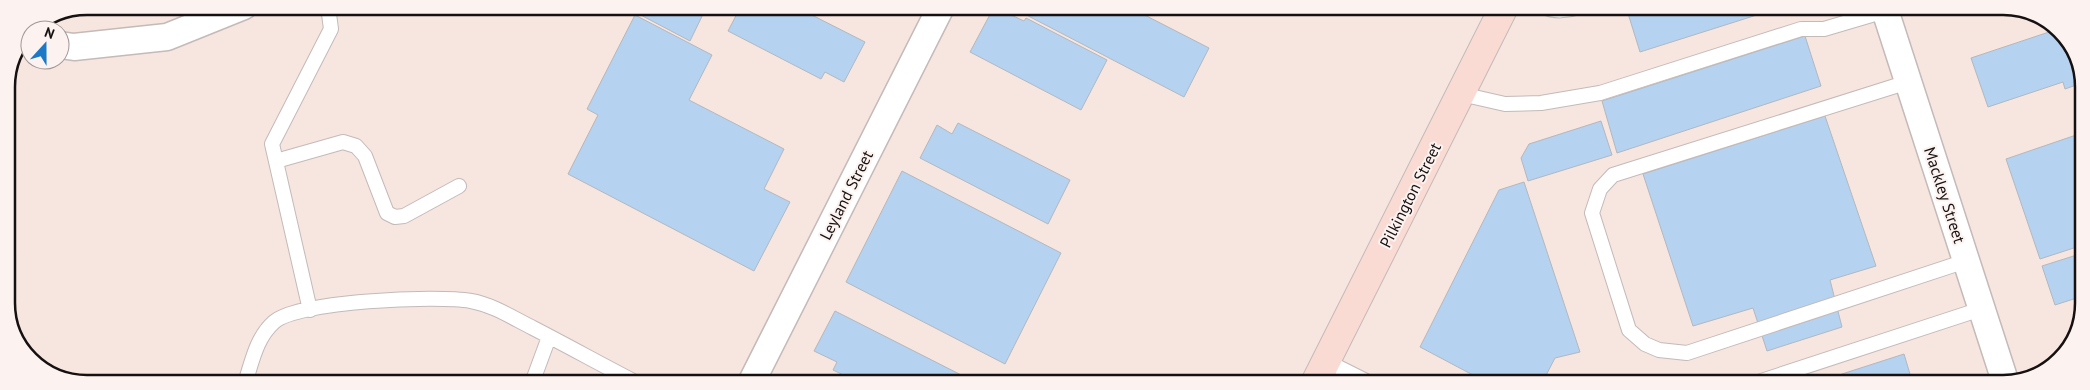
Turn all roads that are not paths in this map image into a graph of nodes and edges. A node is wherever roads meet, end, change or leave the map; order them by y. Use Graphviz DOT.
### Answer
graph roads {
  1 [pos="222,15"];
  2 [pos="329,15"];
  3 [pos="937,15"];
  4 [pos="1500,15"];
  5 [pos="1867,15"];
  6 [pos="1887,15"];
  7 [pos="70,46"];
  8 [pos="1908,82"];
  9 [pos="1461,94"];
  10 [pos="276,161"];
  11 [pos="459,186"];
  12 [pos="1966,261"];
  13 [pos="1982,309"];
  14 [pos="310,310"];
  15 [pos="549,337"];
  16 [pos="1320,372"];
  17 [pos="248,375"];
  18 [pos="535,375"];
  19 [pos="622,375"];
  20 [pos="756,375"];
  21 [pos="1334,375"];
  22 [pos="1780,375"];
  23 [pos="2003,375"];
  1 -- 7 [label="street"];
  2 -- 10 [label="lane"];
  3 -- 20 [label="street, Leyland Street"];
  4 -- 9 [label="street, Pilkington Street"];
  5 -- 9 [label="lane"];
  6 -- 8 [label="street, Mackley Street"];
  8 -- 12 [label="street, Mackley Street"];
  8 -- 12 [label="lane"];
  9 -- 16 [label="street, Pilkington Street"];
  10 -- 11 [label="lane"];
  10 -- 14 [label="lane"];
  12 -- 13 [label="street, Mackley Street"];
  13 -- 22 [label="lane"];
  13 -- 23 [label="street, Mackley Street"];
  14 -- 15 [label="lane"];
  14 -- 17 [label="lane"];
  15 -- 18 [label="lane"];
  15 -- 19 [label="lane"];
  16 -- 21 [label="lane"];
}
